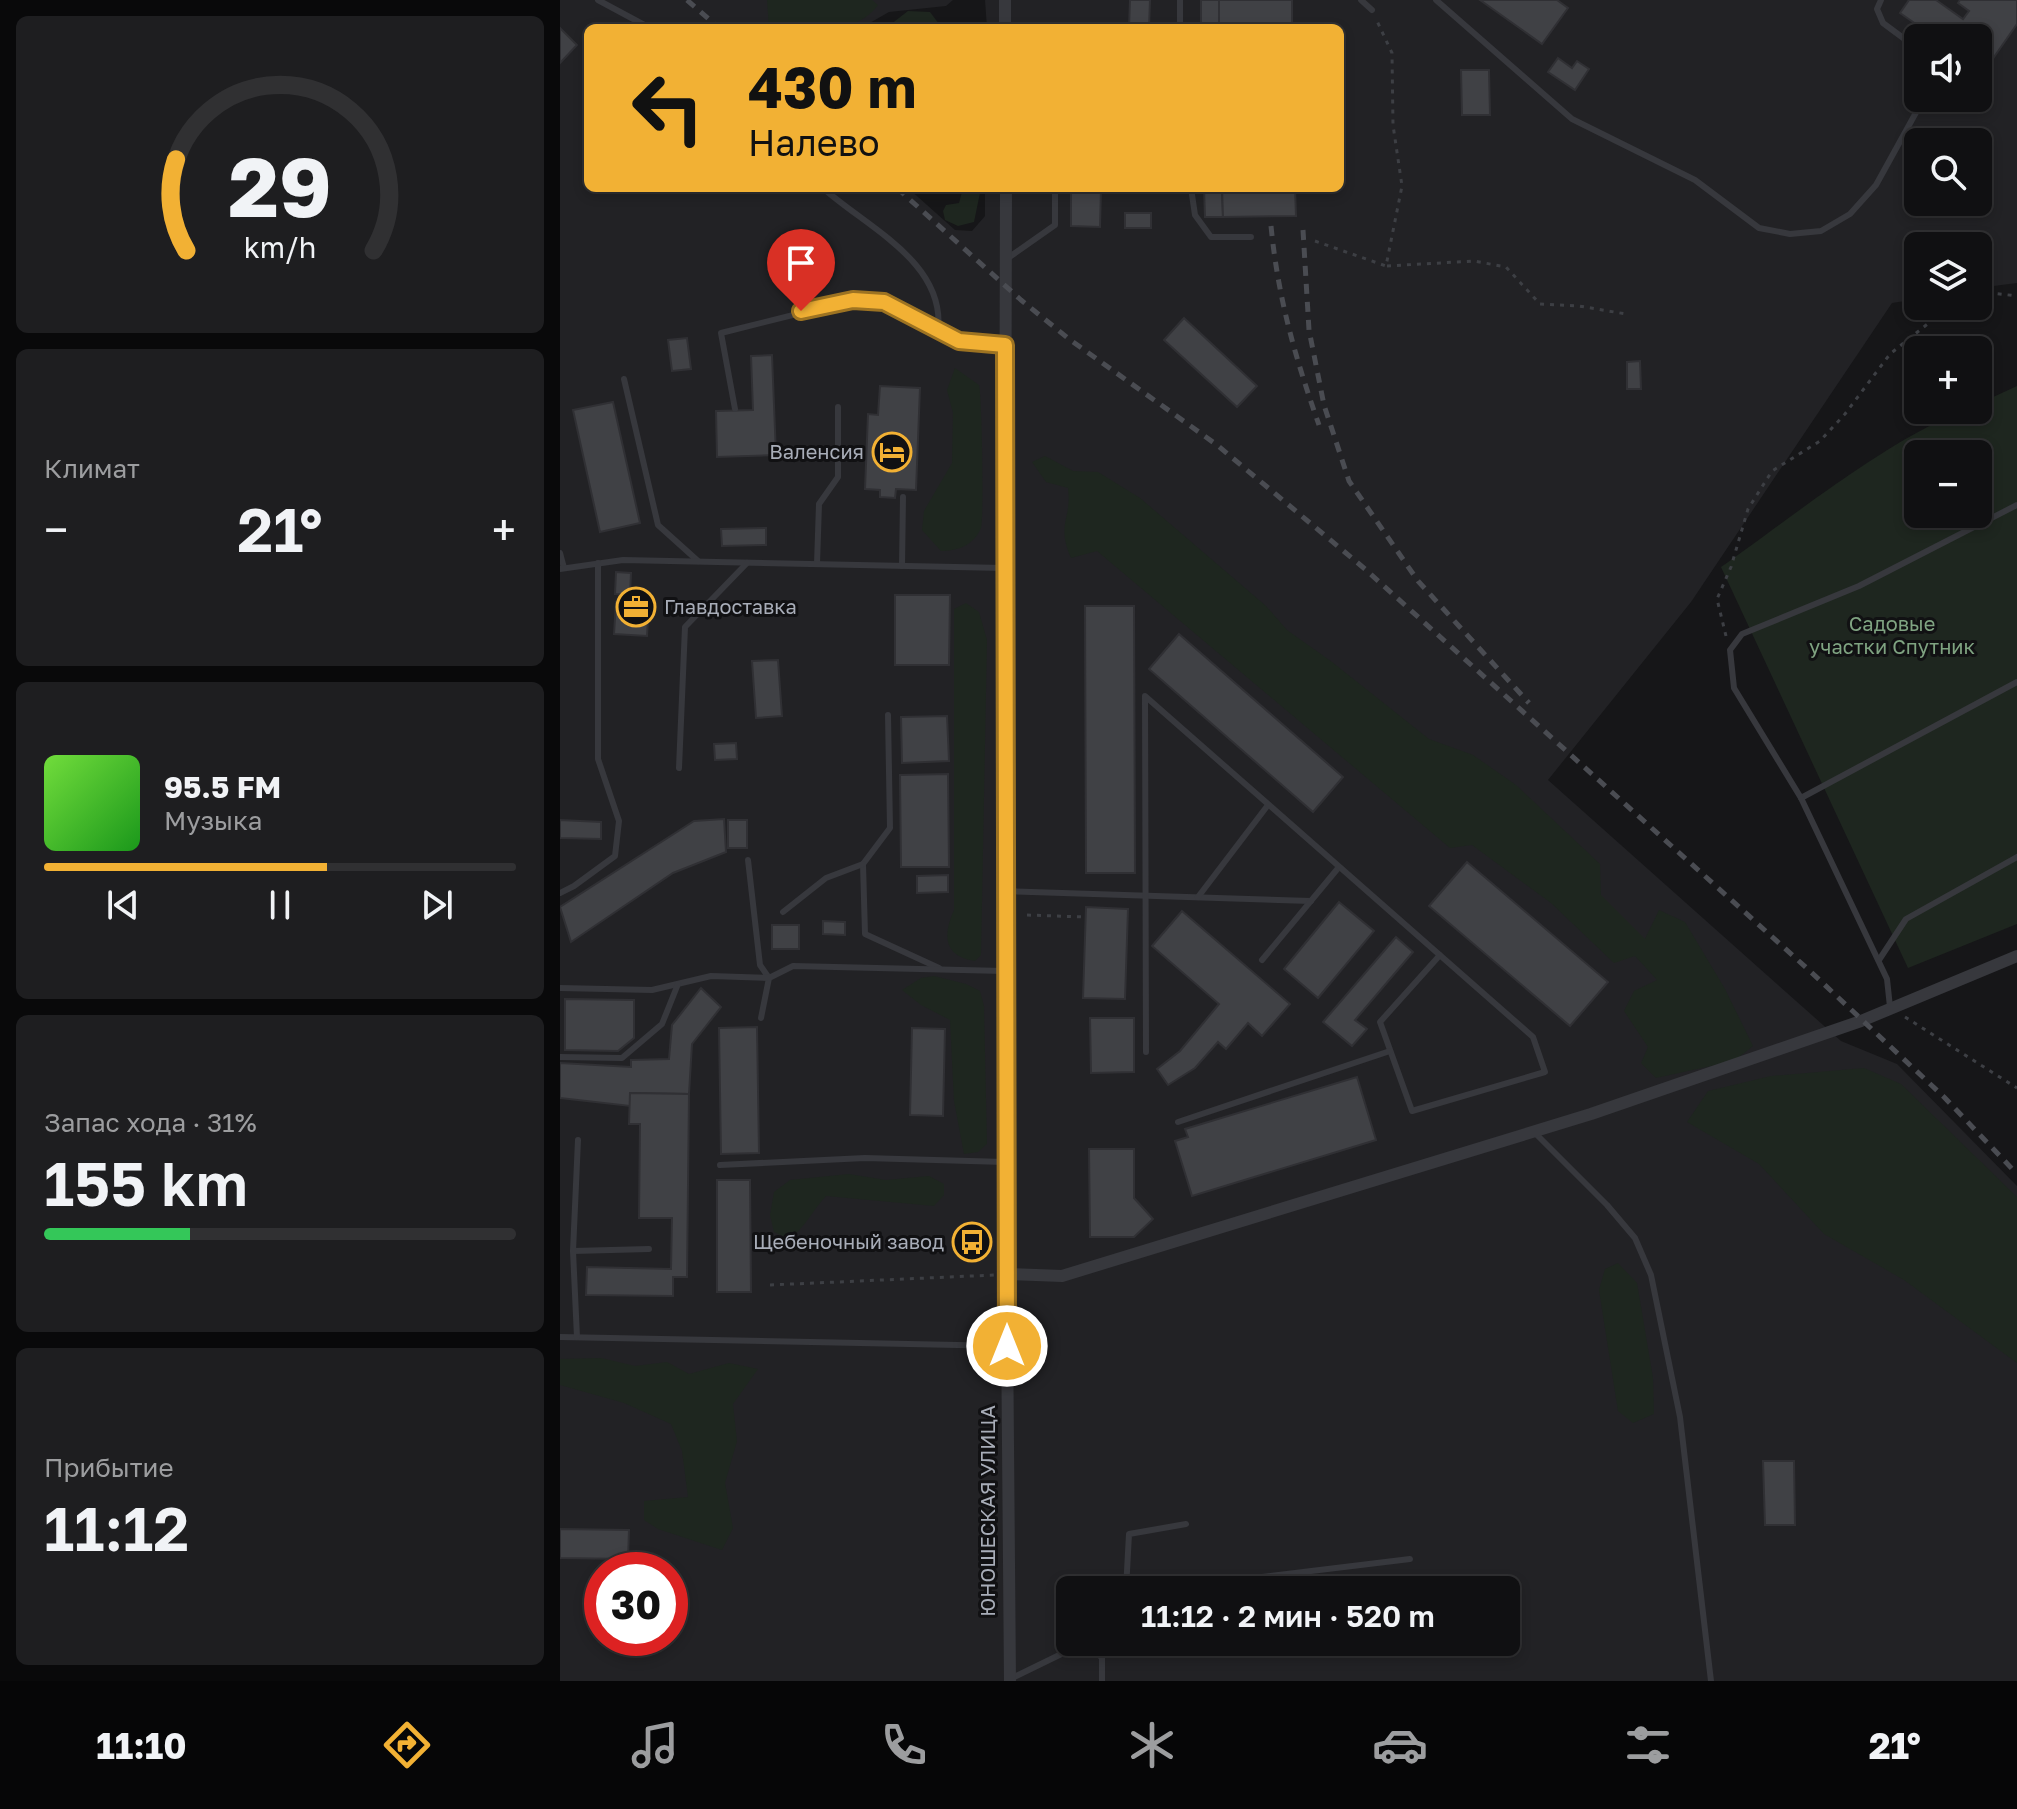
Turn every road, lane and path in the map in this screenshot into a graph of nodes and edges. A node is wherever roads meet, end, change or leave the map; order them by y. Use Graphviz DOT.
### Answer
graph roads {
  1 [pos="598,0"];
  2 [pos="1005,0"];
  3 [pos="1180,0"];
  4 [pos="1361,0"];
  5 [pos="1436,0"];
  6 [pos="1881,0"];
  7 [pos="1372,10"];
  8 [pos="643,24"];
  9 [pos="1005,24"];
  10 [pos="1180,24"];
  11 [pos="1904,39"];
  12 [pos="1916,112"];
  13 [pos="828,192"];
  14 [pos="1006,192"];
  15 [pos="1055,192"];
  16 [pos="1192,192"];
  17 [pos="1251,237"];
  18 [pos="1315,241"];
  19 [pos="1005,260"];
  20 [pos="1386,266"];
  21 [pos="1992,293"];
  22 [pos="2017,296"];
  23 [pos="1626,314"];
  24 [pos="1932,320"];
  25 [pos="938,331"];
  26 [pos="1005,345"];
  27 [pos="624,379"];
  28 [pos="838,407"];
  29 [pos="735,409"];
  30 [pos="903,497"];
  31 [pos="2017,505"];
  32 [pos="560,553"];
  33 [pos="699,562"];
  34 [pos="598,563"];
  35 [pos="747,563"];
  36 [pos="817,564"];
  37 [pos="902,566"];
  38 [pos="562,568"];
  39 [pos="1006,568"];
  40 [pos="1730,650"];
  41 [pos="2017,682"];
  42 [pos="888,715"];
  43 [pos="679,768"];
  44 [pos="1801,798"];
  45 [pos="1268,805"];
  46 [pos="2017,857"];
  47 [pos="748,860"];
  48 [pos="863,864"];
  49 [pos="1339,867"];
  50 [pos="1004,891"];
  51 [pos="560,893"];
  52 [pos="1146,895"];
  53 [pos="1198,897"];
  54 [pos="1311,901"];
  55 [pos="783,912"];
  56 [pos="1027,915"];
  57 [pos="1085,917"];
  58 [pos="1440,955"];
  59 [pos="2017,956"];
  60 [pos="1262,960"];
  61 [pos="1879,960"];
  62 [pos="942,970"];
  63 [pos="1004,971"];
  64 [pos="769,978"];
  65 [pos="678,984"];
  66 [pos="560,988"];
  67 [pos="1890,1007"];
  68 [pos="761,1018"];
  69 [pos="1390,1051"];
  70 [pos="1146,1052"];
  71 [pos="560,1057"];
  72 [pos="2017,1088"];
  73 [pos="1178,1122"];
  74 [pos="1534,1132"];
  75 [pos="578,1140"];
  76 [pos="1005,1162"];
  77 [pos="720,1165"];
  78 [pos="649,1249"];
  79 [pos="573,1251"];
  80 [pos="1007,1274"];
  81 [pos="770,1285"];
  82 [pos="560,1337"];
  83 [pos="577,1337"];
  84 [pos="1007,1346"];
  85 [pos="1186,1524"];
  86 [pos="1410,1559"];
  87 [pos="1127,1576"];
  88 [pos="1271,1576"];
  89 [pos="1058,1656"];
  90 [pos="1100,1656"];
  91 [pos="1010,1680"];
  92 [pos="1102,1681"];
  93 [pos="1711,1681"];
  1 -- 8 [label="lane"];
  2 -- 9 [label="street"];
  3 -- 10 [label="lane"];
  4 -- 7 [label="lane"];
  5 -- 12 [label="lane"];
  6 -- 11 [label="lane"];
  7 -- 20 [label="path"];
  13 -- 25 [label="lane"];
  14 -- 19 [label="street, ЮНОШЕСКАЯ УЛИЦА"];
  15 -- 19 [label="lane"];
  16 -- 17 [label="lane"];
  18 -- 20 [label="path"];
  19 -- 26 [label="street, ЮНОШЕСКАЯ УЛИЦА"];
  20 -- 23 [label="path"];
  21 -- 22 [label="path"];
  24 -- 40 [label="path"];
  25 -- 26 [label="lane"];
  25 -- 29 [label="lane"];
  26 -- 39 [label="street, ЮНОШЕСКАЯ УЛИЦА"];
  27 -- 33 [label="lane"];
  28 -- 36 [label="lane"];
  30 -- 37 [label="lane"];
  31 -- 40 [label="lane"];
  32 -- 38 [label="lane"];
  33 -- 34 [label="lane"];
  33 -- 35 [label="lane"];
  34 -- 38 [label="lane"];
  34 -- 51 [label="lane"];
  35 -- 36 [label="lane"];
  35 -- 43 [label="lane"];
  36 -- 37 [label="lane"];
  37 -- 39 [label="lane"];
  39 -- 50 [label="street, ЮНОШЕСКАЯ УЛИЦА"];
  40 -- 44 [label="lane"];
  41 -- 44 [label="lane"];
  42 -- 48 [label="lane"];
  44 -- 61 [label="lane"];
  45 -- 49 [label="lane"];
  45 -- 52 [label="lane"];
  45 -- 53 [label="lane"];
  46 -- 61 [label="lane"];
  47 -- 64 [label="lane"];
  48 -- 55 [label="lane"];
  48 -- 62 [label="lane"];
  49 -- 54 [label="lane"];
  49 -- 58 [label="lane"];
  50 -- 52 [label="lane"];
  50 -- 63 [label="street, ЮНОШЕСКАЯ УЛИЦА"];
  52 -- 53 [label="lane"];
  52 -- 70 [label="lane"];
  53 -- 54 [label="lane"];
  54 -- 60 [label="lane"];
  56 -- 57 [label="path"];
  58 -- 69 [label="lane"];
  58 -- 69 [label="lane"];
  59 -- 67 [label="street"];
  61 -- 67 [label="lane"];
  62 -- 63 [label="lane"];
  62 -- 64 [label="lane"];
  63 -- 76 [label="street, ЮНОШЕСКАЯ УЛИЦА"];
  64 -- 65 [label="lane"];
  64 -- 68 [label="lane"];
  65 -- 66 [label="lane"];
  65 -- 71 [label="lane"];
  67 -- 72 [label="path"];
  67 -- 74 [label="street"];
  69 -- 73 [label="lane"];
  74 -- 80 [label="street"];
  74 -- 93 [label="lane"];
  75 -- 79 [label="lane"];
  76 -- 77 [label="lane"];
  76 -- 80 [label="street, ЮНОШЕСКАЯ УЛИЦА"];
  78 -- 79 [label="lane"];
  79 -- 83 [label="lane"];
  80 -- 81 [label="path"];
  80 -- 84 [label="street, ЮНОШЕСКАЯ УЛИЦА"];
  82 -- 83 [label="lane"];
  83 -- 84 [label="lane"];
  84 -- 91 [label="street, ЮНОШЕСКАЯ УЛИЦА"];
  85 -- 87 [label="lane"];
  86 -- 88 [label="lane"];
  89 -- 91 [label="lane"];
  90 -- 92 [label="lane"];
}
